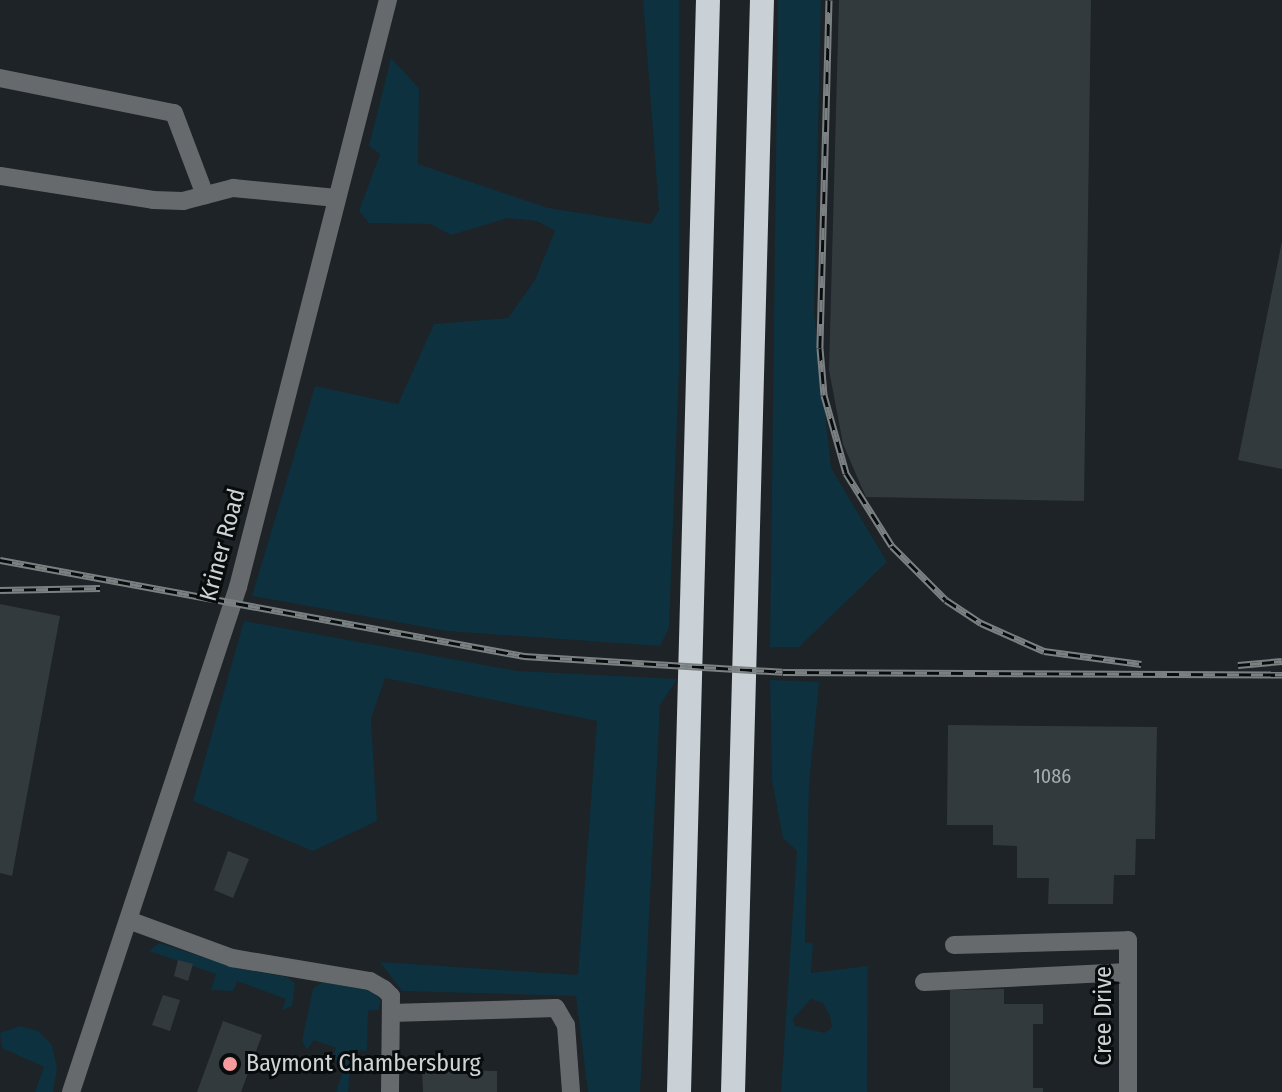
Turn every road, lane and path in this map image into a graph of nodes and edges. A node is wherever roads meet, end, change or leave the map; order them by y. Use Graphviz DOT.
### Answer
graph roads {
  1 [pos="388,0"];
  2 [pos="708,0"];
  3 [pos="762,0"];
  4 [pos="0,78"];
  5 [pos="0,176"];
  6 [pos="205,195"];
  7 [pos="337,198"];
  8 [pos="131,921"];
  9 [pos="954,945"];
  10 [pos="1128,972"];
  11 [pos="924,982"];
  12 [pos="391,1013"];
  13 [pos="71,1092"];
  14 [pos="390,1092"];
  15 [pos="571,1092"];
  16 [pos="679,1092"];
  17 [pos="733,1092"];
  18 [pos="1128,1092"];
  1 -- 7 [label="street, Kriner Road"];
  2 -- 16 [label="highway"];
  3 -- 17 [label="highway"];
  4 -- 6 [label="street"];
  5 -- 6 [label="street"];
  6 -- 7 [label="street"];
  7 -- 8 [label="street, Kriner Road"];
  8 -- 12 [label="street"];
  8 -- 13 [label="street, Kriner Road"];
  9 -- 10 [label="street, Cree Drive"];
  10 -- 11 [label="street"];
  10 -- 18 [label="street, Cree Drive"];
  12 -- 14 [label="street"];
  12 -- 15 [label="street"];
}
